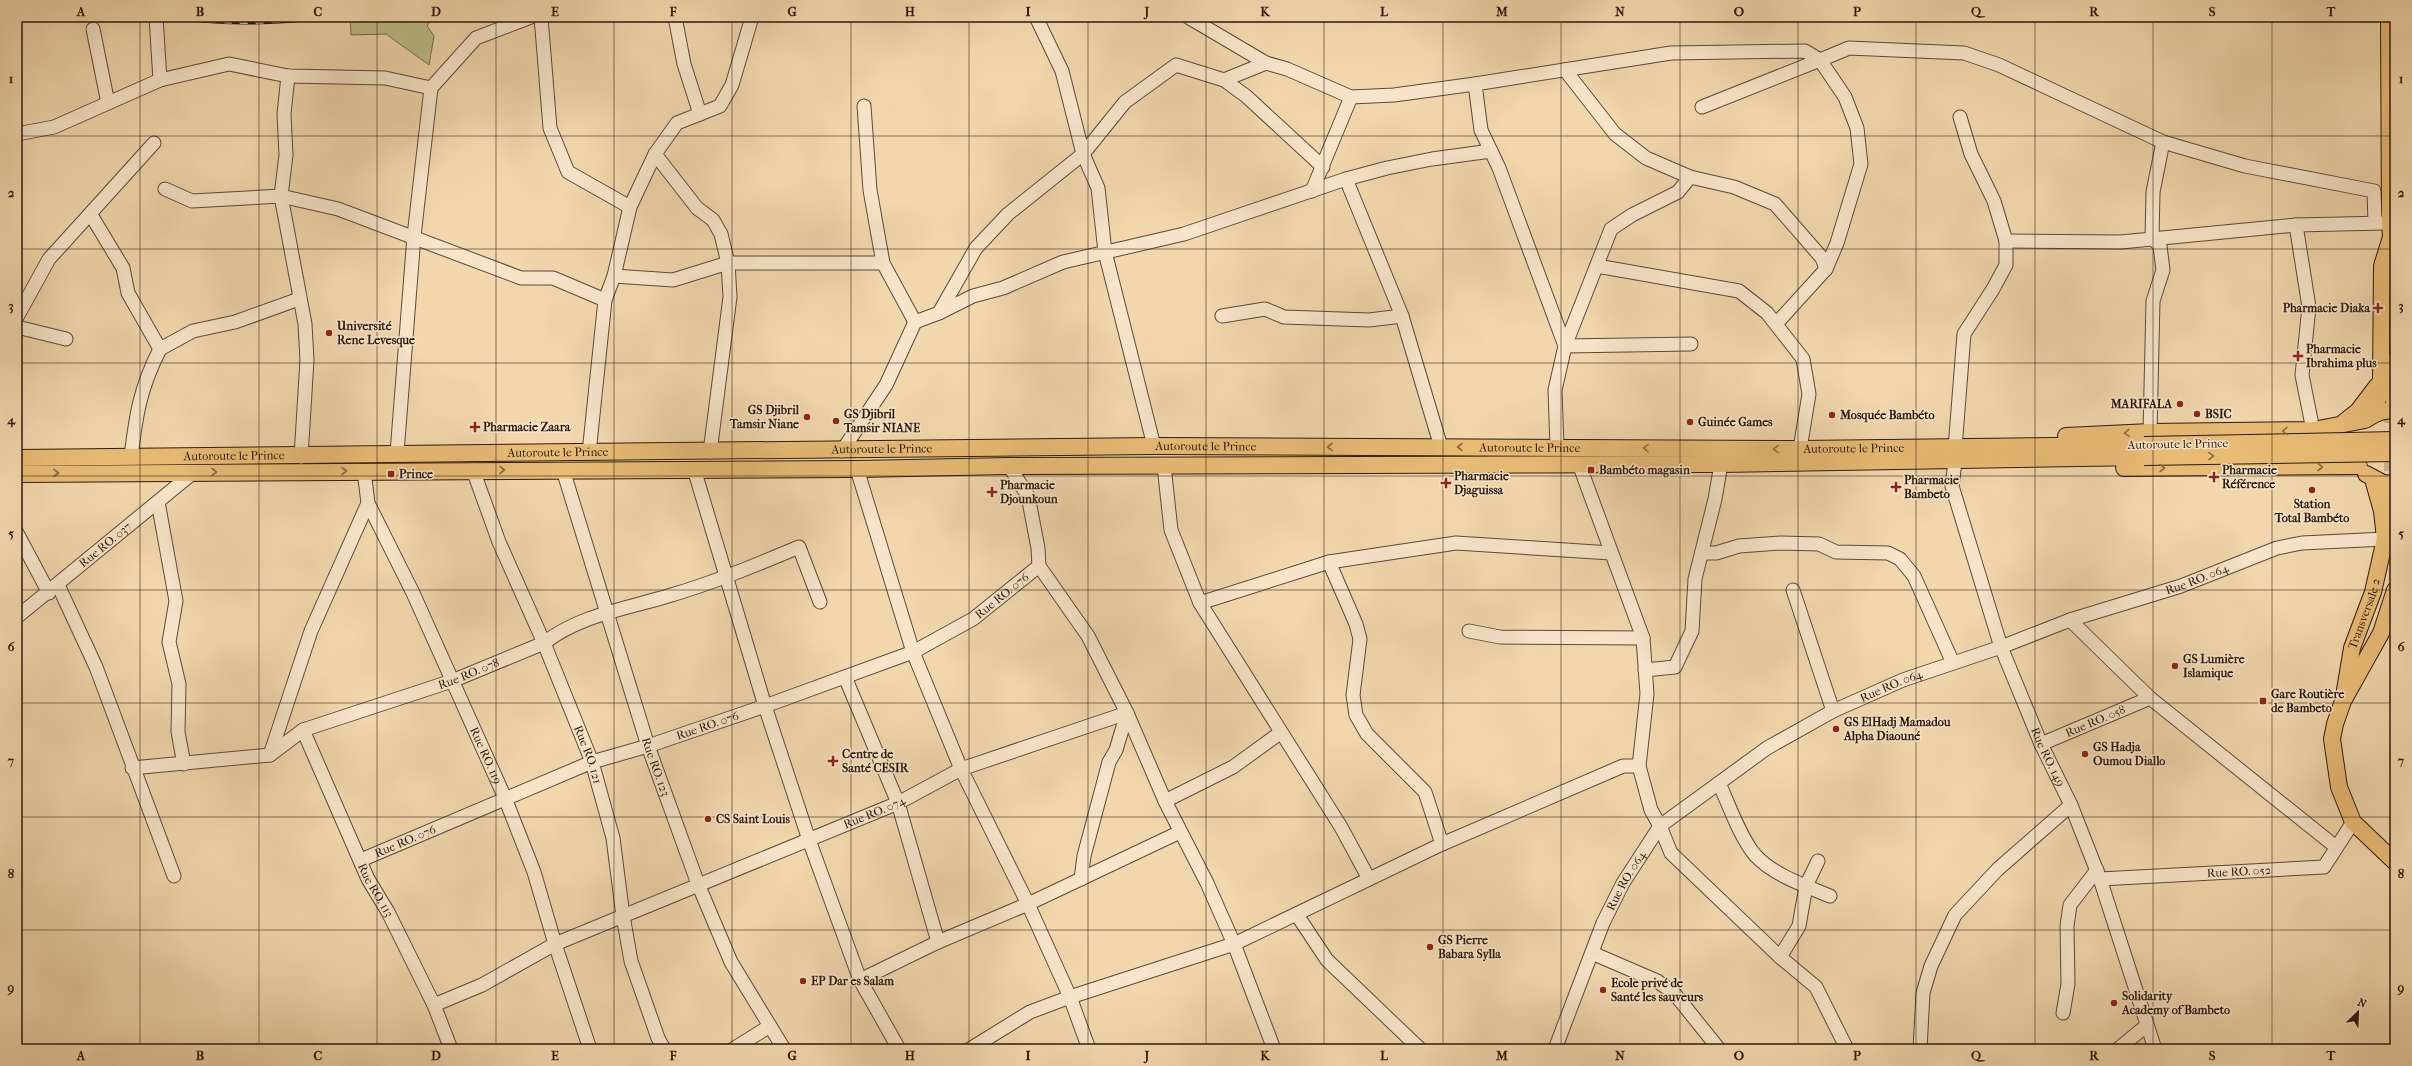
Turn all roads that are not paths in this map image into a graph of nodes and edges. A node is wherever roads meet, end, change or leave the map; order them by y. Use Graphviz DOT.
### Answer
graph roads {
  1 [pos="156,17"];
  2 [pos="531,17"];
  3 [pos="541,17"];
  4 [pos="675,17"];
  5 [pos="752,17"];
  6 [pos="1036,17"];
  7 [pos="1188,17"];
  8 [pos="2389,17"];
  9 [pos="93,29"];
  10 [pos="1820,60"];
  11 [pos="1266,63"];
  12 [pos="1564,70"];
  13 [pos="288,76"];
  14 [pos="160,80"];
  15 [pos="1224,80"];
  16 [pos="1475,84"];
  17 [pos="431,88"];
  18 [pos="1351,97"];
  19 [pos="108,103"];
  20 [pos="864,106"];
  21 [pos="1702,107"];
  22 [pos="700,114"];
  23 [pos="1960,118"];
  24 [pos="17,134"];
  25 [pos="2163,142"];
  26 [pos="154,143"];
  27 [pos="1491,151"];
  28 [pos="655,154"];
  29 [pos="1083,154"];
  30 [pos="1323,167"];
  31 [pos="1690,177"];
  32 [pos="1346,179"];
  33 [pos="165,189"];
  34 [pos="1312,191"];
  35 [pos="281,196"];
  36 [pos="630,208"];
  37 [pos="90,215"];
  38 [pos="2296,225"];
  39 [pos="2389,234"];
  40 [pos="414,236"];
  41 [pos="2152,238"];
  42 [pos="2006,241"];
  43 [pos="1105,252"];
  44 [pos="728,263"];
  45 [pos="883,263"];
  46 [pos="1597,266"];
  47 [pos="1826,269"];
  48 [pos="614,276"];
  49 [pos="299,299"];
  50 [pos="605,300"];
  51 [pos="939,313"];
  52 [pos="1222,316"];
  53 [pos="1402,316"];
  54 [pos="17,317"];
  55 [pos="915,322"];
  56 [pos="1776,324"];
  57 [pos="17,327"];
  58 [pos="66,339"];
  59 [pos="1691,344"];
  60 [pos="1565,346"];
  61 [pos="160,349"];
  62 [pos="2381,380"];
  63 [pos="2394,404"];
  64 [pos="2370,416"];
  65 [pos="2337,427"];
  66 [pos="2313,430"];
  67 [pos="2395,440"];
  68 [pos="2146,445"];
  69 [pos="1154,446"];
  70 [pos="1557,447"];
  71 [pos="1441,448"];
  72 [pos="1800,449"];
  73 [pos="842,451"];
  74 [pos="710,452"];
  75 [pos="397,453"];
  76 [pos="589,453"];
  77 [pos="2395,453"];
  78 [pos="1955,455"];
  79 [pos="131,457"];
  80 [pos="301,457"];
  81 [pos="17,458"];
  82 [pos="1579,464"];
  83 [pos="1721,464"];
  84 [pos="1009,466"];
  85 [pos="1164,466"];
  86 [pos="2355,466"];
  87 [pos="694,469"];
  88 [pos="857,469"];
  89 [pos="473,470"];
  90 [pos="563,470"];
  91 [pos="364,471"];
  92 [pos="194,472"];
  93 [pos="17,474"];
  94 [pos="2372,479"];
  95 [pos="2393,489"];
  96 [pos="158,502"];
  97 [pos="368,503"];
  98 [pos="2382,510"];
  99 [pos="17,534"];
  100 [pos="2385,539"];
  101 [pos="1611,553"];
  102 [pos="1702,553"];
  103 [pos="1330,562"];
  104 [pos="1039,566"];
  105 [pos="726,578"];
  106 [pos="54,589"];
  107 [pos="1793,590"];
  108 [pos="2395,590"];
  109 [pos="820,602"];
  110 [pos="1200,602"];
  111 [pos="606,611"];
  112 [pos="17,617"];
  113 [pos="2070,620"];
  114 [pos="1469,631"];
  115 [pos="1643,638"];
  116 [pos="544,643"];
  117 [pos="2001,647"];
  118 [pos="912,652"];
  119 [pos="1954,663"];
  120 [pos="1645,670"];
  121 [pos="845,677"];
  122 [pos="452,681"];
  123 [pos="2150,698"];
  124 [pos="2343,701"];
  125 [pos="766,706"];
  126 [pos="1833,711"];
  127 [pos="1127,713"];
  128 [pos="303,730"];
  129 [pos="1280,733"];
  130 [pos="2041,744"];
  131 [pos="648,746"];
  132 [pos="270,755"];
  133 [pos="592,762"];
  134 [pos="184,764"];
  135 [pos="1639,766"];
  136 [pos="132,768"];
  137 [pos="961,769"];
  138 [pos="1719,783"];
  139 [pos="505,798"];
  140 [pos="1165,801"];
  141 [pos="898,803"];
  142 [pos="2071,805"];
  143 [pos="2353,822"];
  144 [pos="1660,826"];
  145 [pos="1180,832"];
  146 [pos="809,840"];
  147 [pos="1442,844"];
  148 [pos="2336,847"];
  149 [pos="361,860"];
  150 [pos="1818,861"];
  151 [pos="2395,862"];
  152 [pos="2098,875"];
  153 [pos="174,876"];
  154 [pos="1081,879"];
  155 [pos="1369,879"];
  156 [pos="698,884"];
  157 [pos="1806,886"];
  158 [pos="1830,896"];
  159 [pos="1028,904"];
  160 [pos="1297,915"];
  161 [pos="622,916"];
  162 [pos="938,942"];
  163 [pos="554,944"];
  164 [pos="1234,944"];
  165 [pos="1592,953"];
  166 [pos="1780,957"];
  167 [pos="860,980"];
  168 [pos="1070,997"];
  169 [pos="434,1005"];
  170 [pos="2063,1012"];
  171 [pos="770,1026"];
  172 [pos="2146,1026"];
  173 [pos="451,1049"];
  174 [pos="590,1049"];
  175 [pos="664,1049"];
  176 [pos="733,1049"];
  177 [pos="784,1049"];
  178 [pos="899,1049"];
  179 [pos="970,1049"];
  180 [pos="1089,1049"];
  181 [pos="1274,1049"];
  182 [pos="1420,1049"];
  183 [pos="1554,1049"];
  184 [pos="1719,1049"];
  185 [pos="1847,1049"];
  186 [pos="1920,1049"];
  187 [pos="2118,1049"];
  188 [pos="2155,1049"];
  1 -- 14 [label="street"];
  2 -- 17 [label="street"];
  3 -- 36 [label="street"];
  4 -- 22 [label="street"];
  5 -- 22 [label="street"];
  6 -- 29 [label="street"];
  7 -- 11 [label="street"];
  8 -- 39 [label="main road"];
  9 -- 19 [label="street"];
  10 -- 12 [label="street"];
  10 -- 21 [label="street"];
  10 -- 25 [label="street"];
  10 -- 47 [label="street"];
  11 -- 15 [label="street"];
  11 -- 18 [label="street"];
  12 -- 16 [label="street"];
  12 -- 31 [label="street"];
  13 -- 14 [label="street"];
  13 -- 17 [label="street"];
  13 -- 35 [label="street"];
  14 -- 19 [label="street"];
  15 -- 29 [label="street"];
  15 -- 30 [label="street"];
  16 -- 18 [label="street"];
  16 -- 27 [label="street"];
  17 -- 40 [label="street"];
  18 -- 30 [label="street"];
  19 -- 24 [label="street"];
  20 -- 45 [label="street"];
  22 -- 28 [label="street"];
  23 -- 42 [label="street, Rue RO. 149"];
  25 -- 39 [label="street"];
  25 -- 41 [label="street"];
  26 -- 37 [label="street"];
  27 -- 32 [label="street"];
  27 -- 60 [label="street"];
  28 -- 36 [label="street"];
  28 -- 44 [label="street"];
  29 -- 43 [label="street"];
  29 -- 51 [label="street"];
  30 -- 34 [label="street"];
  31 -- 46 [label="street"];
  31 -- 47 [label="street"];
  32 -- 34 [label="street"];
  32 -- 53 [label="street"];
  33 -- 35 [label="street"];
  34 -- 43 [label="street"];
  35 -- 40 [label="street"];
  35 -- 49 [label="street"];
  36 -- 48 [label="street"];
  37 -- 54 [label="street"];
  37 -- 61 [label="street"];
  38 -- 39 [label="street"];
  38 -- 41 [label="street"];
  38 -- 66 [label="street"];
  39 -- 62 [label="main road"];
  39 -- 63 [label="main road"];
  40 -- 50 [label="street"];
  40 -- 75 [label="street"];
  41 -- 42 [label="street"];
  41 -- 68 [label="street"];
  42 -- 78 [label="street, Rue RO. 149"];
  43 -- 51 [label="street"];
  43 -- 69 [label="street"];
  44 -- 45 [label="street"];
  44 -- 48 [label="street"];
  44 -- 74 [label="street"];
  45 -- 55 [label="street"];
  46 -- 56 [label="street"];
  46 -- 60 [label="street"];
  47 -- 56 [label="street"];
  48 -- 50 [label="street"];
  49 -- 61 [label="street"];
  49 -- 80 [label="street"];
  50 -- 76 [label="street"];
  51 -- 55 [label="street"];
  52 -- 53 [label="street"];
  53 -- 71 [label="street"];
  55 -- 73 [label="street"];
  56 -- 72 [label="street"];
  57 -- 58 [label="street"];
  59 -- 60 [label="street"];
  60 -- 70 [label="street"];
  61 -- 79 [label="street"];
  62 -- 64 [label="main road"];
  62 -- 65 [label="main road"];
  63 -- 64 [label="main road"];
  64 -- 65 [label="main road"];
  64 -- 86 [label="main road"];
  65 -- 66 [label="main road"];
  66 -- 68 [label="main road, one-way"];
  67 -- 68 [label="main road, Autoroute le Prince, bridge"];
  68 -- 77 [label="main road, Autoroute le Prince, one-way, bridge"];
  68 -- 78 [label="main road, Autoroute le Prince"];
  71 -- 69 [label="main road, Autoroute le Prince, one-way"];
  69 -- 73 [label="main road, Autoroute le Prince"];
  70 -- 71 [label="main road, Autoroute le Prince, one-way"];
  72 -- 70 [label="main road, Autoroute le Prince, one-way"];
  72 -- 78 [label="main road, Autoroute le Prince"];
  73 -- 74 [label="main road, Autoroute le Prince"];
  74 -- 76 [label="main road, Autoroute le Prince"];
  75 -- 76 [label="main road, Autoroute le Prince"];
  75 -- 80 [label="main road, Autoroute le Prince"];
  78 -- 83 [label="main road, Autoroute le Prince"];
  78 -- 86 [label="main road, one-way"];
  78 -- 117 [label="street, Rue RO. 149"];
  79 -- 80 [label="main road, Autoroute le Prince"];
  79 -- 81 [label="main road, Autoroute le Prince"];
  82 -- 83 [label="main road, Autoroute le Prince"];
  82 -- 85 [label="main road, Autoroute le Prince"];
  82 -- 101 [label="street"];
  83 -- 102 [label="street"];
  84 -- 85 [label="main road, Autoroute le Prince"];
  84 -- 88 [label="main road, Autoroute le Prince"];
  84 -- 104 [label="street"];
  85 -- 110 [label="street"];
  86 -- 94 [label="main road"];
  86 -- 98 [label="main road"];
  87 -- 88 [label="main road, Autoroute le Prince"];
  87 -- 90 [label="main road, Autoroute le Prince"];
  87 -- 105 [label="street"];
  88 -- 118 [label="street"];
  89 -- 90 [label="main road, Autoroute le Prince, one-way"];
  89 -- 91 [label="main road, Autoroute le Prince"];
  89 -- 116 [label="street, Rue RO. 121"];
  90 -- 111 [label="street, Rue RO. 123"];
  92 -- 91 [label="main road, Autoroute le Prince, one-way"];
  91 -- 97 [label="street, Rue RO. 119"];
  93 -- 92 [label="main road, Autoroute le Prince, one-way"];
  92 -- 96 [label="street, Rue RO. 037"];
  94 -- 95 [label="main road"];
  94 -- 98 [label="main road, Transversale 2"];
  95 -- 124 [label="main road"];
  96 -- 106 [label="street, Rue RO. 037"];
  96 -- 134 [label="street"];
  97 -- 122 [label="street, Rue RO. 119"];
  97 -- 132 [label="street"];
  98 -- 100 [label="main road, Transversale 2"];
  99 -- 106 [label="street"];
  100 -- 113 [label="street, Rue RO. 064"];
  100 -- 124 [label="main road, Transversale 2"];
  101 -- 103 [label="street"];
  101 -- 115 [label="street"];
  102 -- 119 [label="street"];
  102 -- 120 [label="street"];
  103 -- 110 [label="street"];
  103 -- 147 [label="street"];
  104 -- 118 [label="street, Rue RO. 076"];
  104 -- 127 [label="street"];
  105 -- 109 [label="street, Rue RO. 078"];
  105 -- 111 [label="street, Rue RO. 078"];
  105 -- 125 [label="street"];
  106 -- 112 [label="street, Rue RO. 037"];
  106 -- 136 [label="street"];
  107 -- 126 [label="street"];
  108 -- 124 [label="main road, Transversale 2"];
  110 -- 129 [label="street"];
  111 -- 116 [label="street, Rue RO. 078"];
  111 -- 131 [label="street, Rue RO. 123"];
  113 -- 117 [label="street, Rue RO. 064"];
  113 -- 123 [label="street"];
  114 -- 115 [label="street"];
  115 -- 120 [label="street"];
  116 -- 122 [label="street, Rue RO. 078"];
  116 -- 133 [label="street, Rue RO. 121"];
  117 -- 119 [label="street, Rue RO. 064"];
  117 -- 130 [label="street, Rue RO. 149"];
  118 -- 121 [label="street, Rue RO. 076"];
  118 -- 137 [label="street"];
  119 -- 126 [label="street, Rue RO. 064"];
  120 -- 135 [label="street"];
  121 -- 125 [label="street, Rue RO. 076"];
  121 -- 141 [label="street"];
  122 -- 128 [label="street, Rue RO. 078"];
  122 -- 139 [label="street, Rue RO. 119"];
  123 -- 130 [label="street, Rue RO. 058"];
  123 -- 148 [label="street"];
  124 -- 143 [label="main road, Transversale 2"];
  125 -- 131 [label="street, Rue RO. 076"];
  125 -- 146 [label="street"];
  126 -- 138 [label="street, Rue RO. 064"];
  127 -- 137 [label="street, Rue RO. 074"];
  127 -- 140 [label="street"];
  127 -- 154 [label="street"];
  128 -- 132 [label="street, Rue RO. 078"];
  128 -- 149 [label="street, Rue RO. 113"];
  129 -- 140 [label="street"];
  129 -- 155 [label="street"];
  130 -- 142 [label="street, Rue RO. 149"];
  131 -- 133 [label="street, Rue RO. 076"];
  131 -- 156 [label="street, Rue RO. 123"];
  132 -- 134 [label="street"];
  133 -- 139 [label="street, Rue RO. 076"];
  133 -- 161 [label="street, Rue RO. 121"];
  134 -- 136 [label="street"];
  135 -- 144 [label="street"];
  135 -- 147 [label="street"];
  136 -- 153 [label="street"];
  137 -- 141 [label="street, Rue RO. 074"];
  137 -- 159 [label="street"];
  138 -- 144 [label="street, Rue RO. 064"];
  138 -- 157 [label="street"];
  139 -- 149 [label="street, Rue RO. 076"];
  139 -- 163 [label="street, Rue RO. 119"];
  140 -- 145 [label="street"];
  141 -- 146 [label="street, Rue RO. 074"];
  141 -- 162 [label="street"];
  142 -- 152 [label="street, Rue RO. 149"];
  142 -- 186 [label="street"];
  143 -- 148 [label="street, Rue RO. 052"];
  143 -- 151 [label="main road, Transversale 2"];
  144 -- 165 [label="street, Rue RO. 064"];
  144 -- 166 [label="street"];
  145 -- 154 [label="street"];
  145 -- 164 [label="street"];
  146 -- 156 [label="street, Rue RO. 074"];
  146 -- 167 [label="street"];
  147 -- 155 [label="street"];
  148 -- 152 [label="street, Rue RO. 052"];
  149 -- 169 [label="street, Rue RO. 113"];
  150 -- 157 [label="street"];
  152 -- 170 [label="street"];
  152 -- 172 [label="street, Rue RO. 149"];
  154 -- 159 [label="street"];
  155 -- 160 [label="street"];
  156 -- 161 [label="street, Rue RO. 074"];
  156 -- 171 [label="street, Rue RO. 123"];
  157 -- 158 [label="street"];
  157 -- 166 [label="street"];
  159 -- 162 [label="street"];
  159 -- 168 [label="street"];
  160 -- 164 [label="street"];
  160 -- 182 [label="street"];
  161 -- 163 [label="street, Rue RO. 074"];
  161 -- 175 [label="street, Rue RO. 121"];
  162 -- 167 [label="street"];
  163 -- 169 [label="street, Rue RO. 074"];
  163 -- 174 [label="street, Rue RO. 119"];
  164 -- 168 [label="street"];
  164 -- 181 [label="street"];
  165 -- 183 [label="street, Rue RO. 064"];
  165 -- 184 [label="street"];
  166 -- 185 [label="street"];
  167 -- 178 [label="street"];
  168 -- 179 [label="street"];
  168 -- 180 [label="street"];
  169 -- 173 [label="street, Rue RO. 113"];
  171 -- 176 [label="street"];
  171 -- 177 [label="street, Rue RO. 123"];
  172 -- 187 [label="street"];
  172 -- 188 [label="street, Rue RO. 149"];
}
